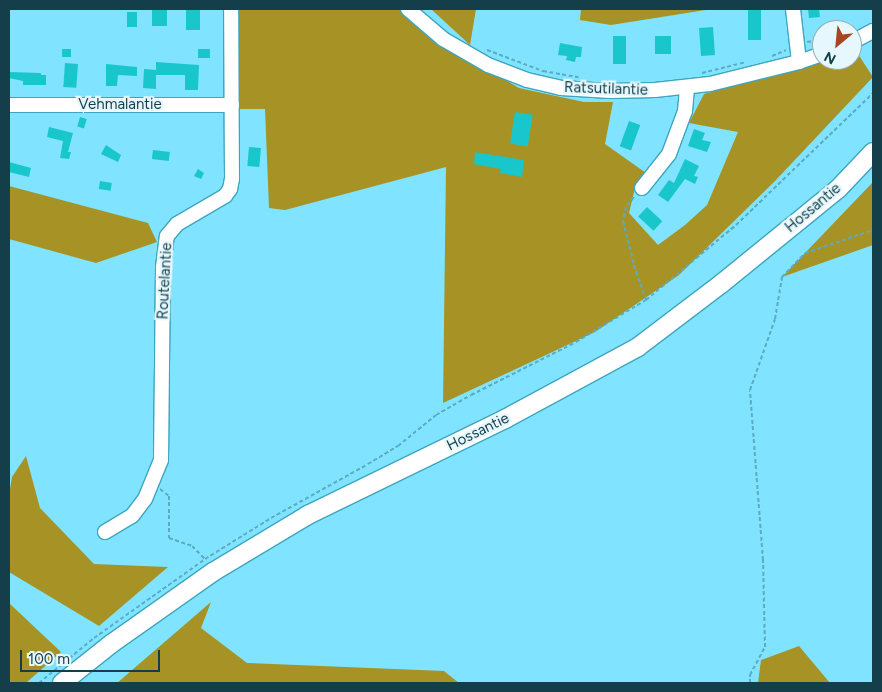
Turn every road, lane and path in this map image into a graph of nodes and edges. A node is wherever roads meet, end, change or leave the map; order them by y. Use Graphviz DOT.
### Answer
graph roads {
  1 [pos="231,9"];
  2 [pos="408,9"];
  3 [pos="793,9"];
  4 [pos="812,42"];
  5 [pos="797,45"];
  6 [pos="484,49"];
  7 [pos="771,56"];
  8 [pos="812,58"];
  9 [pos="754,60"];
  10 [pos="800,62"];
  11 [pos="702,72"];
  12 [pos="580,77"];
  13 [pos="687,87"];
  14 [pos="873,93"];
  15 [pos="232,104"];
  16 [pos="9,105"];
  17 [pos="873,152"];
  18 [pos="642,188"];
  19 [pos="873,230"];
  20 [pos="646,300"];
  21 [pos="152,483"];
  22 [pos="105,532"];
  23 [pos="209,565"];
  24 [pos="39,683"];
  25 [pos="62,683"];
  26 [pos="750,683"];
  1 -- 15 [label="street, Routelantie"];
  2 -- 13 [label="street, Ratsutilantie"];
  3 -- 5 [label="street"];
  4 -- 5 [label="path"];
  5 -- 7 [label="path"];
  5 -- 10 [label="street"];
  6 -- 12 [label="path"];
  8 -- 10 [label="street, Ratsutilantie"];
  9 -- 11 [label="path"];
  10 -- 13 [label="street, Ratsutilantie"];
  13 -- 18 [label="street"];
  14 -- 20 [label="path"];
  15 -- 16 [label="street, Vehmalantie"];
  15 -- 21 [label="street, Routelantie"];
  17 -- 23 [label="main road, Hossantie"];
  18 -- 20 [label="path"];
  19 -- 26 [label="path"];
  20 -- 23 [label="path"];
  21 -- 22 [label="street, Routelantie"];
  21 -- 23 [label="path"];
  23 -- 24 [label="path"];
  23 -- 25 [label="main road, Hossantie"];
}
